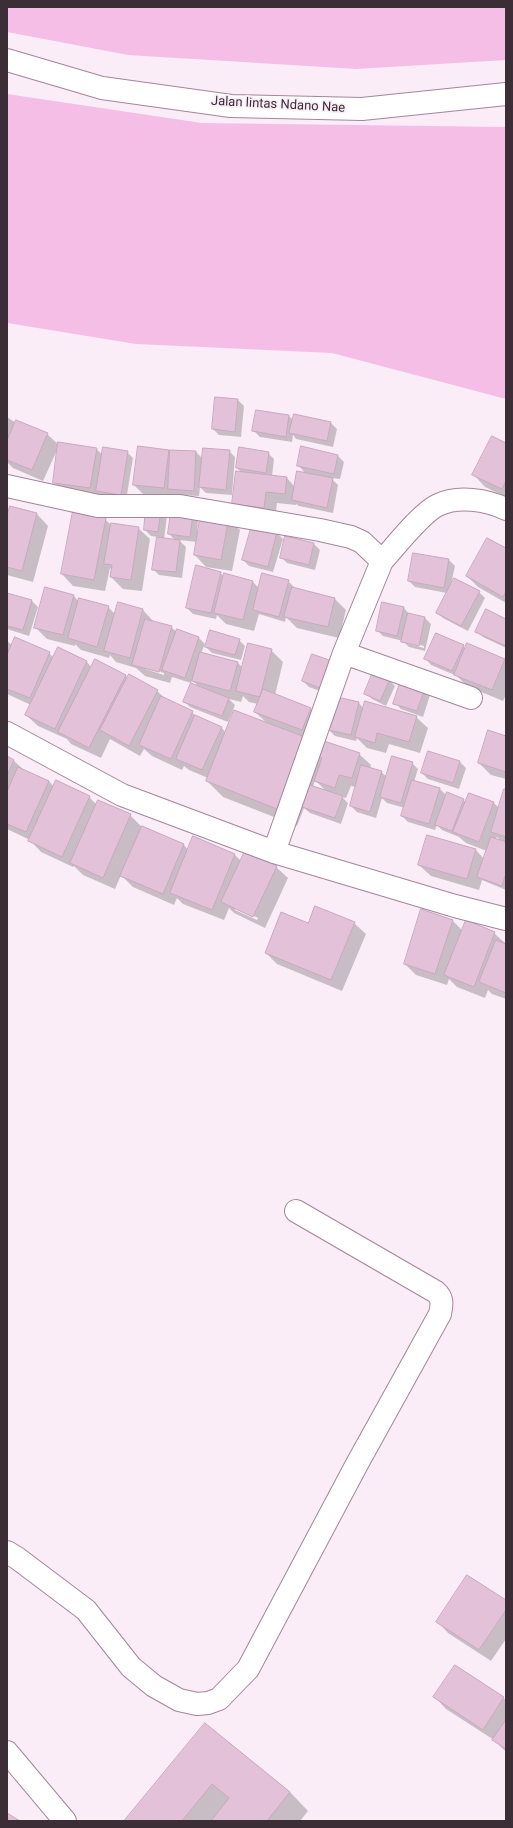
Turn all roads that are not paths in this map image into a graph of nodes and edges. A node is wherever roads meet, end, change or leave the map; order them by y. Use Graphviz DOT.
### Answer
graph roads {
  1 [pos="7,60"];
  2 [pos="506,94"];
  3 [pos="7,486"];
  4 [pos="506,509"];
  5 [pos="382,562"];
  6 [pos="344,653"];
  7 [pos="471,698"];
  8 [pos="7,733"];
  9 [pos="274,852"];
  10 [pos="506,919"];
  11 [pos="296,1210"];
  12 [pos="7,1552"];
  13 [pos="7,1752"];
  14 [pos="65,1821"];
  1 -- 2 [label="street, Jalan lintas Ndano Nae"];
  3 -- 5 [label="street"];
  4 -- 5 [label="street"];
  5 -- 6 [label="street"];
  6 -- 7 [label="street"];
  6 -- 9 [label="street"];
  8 -- 9 [label="street"];
  9 -- 10 [label="street"];
  11 -- 12 [label="street"];
  13 -- 14 [label="street"];
}
